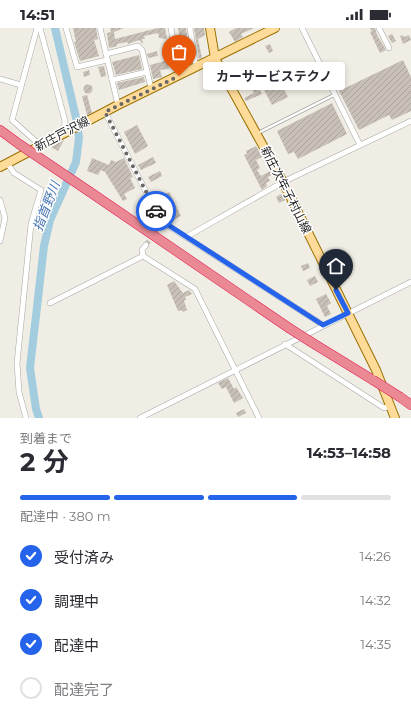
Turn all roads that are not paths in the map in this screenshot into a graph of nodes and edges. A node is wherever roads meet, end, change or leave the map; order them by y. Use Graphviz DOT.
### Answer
graph roads {
  1 [pos="37,28"];
  2 [pos="40,28"];
  3 [pos="66,28"];
  4 [pos="100,28"];
  5 [pos="171,28"];
  6 [pos="190,28"];
  7 [pos="210,28"];
  8 [pos="275,28"];
  9 [pos="302,28"];
  10 [pos="379,28"];
  11 [pos="389,48"];
  12 [pos="107,57"];
  13 [pos="215,58"];
  14 [pos="196,68"];
  15 [pos="147,72"];
  16 [pos="179,76"];
  17 [pos="0,79"];
  18 [pos="112,80"];
  19 [pos="21,85"];
  20 [pos="151,88"];
  21 [pos="334,94"];
  22 [pos="118,105"];
  23 [pos="105,112"];
  24 [pos="411,121"];
  25 [pos="0,130"];
  26 [pos="66,133"];
  27 [pos="256,134"];
  28 [pos="360,145"];
  29 [pos="41,146"];
  30 [pos="4,165"];
  31 [pos="283,182"];
  32 [pos="0,200"];
  33 [pos="162,221"];
  34 [pos="158,227"];
  35 [pos="186,237"];
  36 [pos="0,241"];
  37 [pos="146,245"];
  38 [pos="143,256"];
  39 [pos="411,282"];
  40 [pos="50,303"];
  41 [pos="348,313"];
  42 [pos="323,325"];
  43 [pos="285,344"];
  44 [pos="235,370"];
  45 [pos="411,405"];
  46 [pos="391,406"];
  47 [pos="26,418"];
  48 [pos="140,418"];
  49 [pos="259,418"];
  50 [pos="394,418"];
  1 -- 19 [label="street"];
  2 -- 26 [label="street"];
  3 -- 12 [label="street"];
  4 -- 12 [label="street"];
  5 -- 16 [label="street"];
  6 -- 14 [label="street"];
  7 -- 13 [label="main road, 新庄次年子村山線"];
  8 -- 13 [label="main road, 新庄戸沢線"];
  9 -- 21 [label="street"];
  10 -- 11 [label="street"];
  12 -- 15 [label="street"];
  12 -- 18 [label="street"];
  13 -- 14 [label="main road, 新庄戸沢線"];
  13 -- 27 [label="main road, 新庄次年子村山線"];
  14 -- 16 [label="main road, 新庄戸沢線"];
  15 -- 18 [label="street"];
  15 -- 20 [label="street"];
  16 -- 20 [label="main road, 新庄戸沢線"];
  17 -- 19 [label="street"];
  18 -- 22 [label="street"];
  19 -- 29 [label="street"];
  20 -- 22 [label="main road, 新庄戸沢線"];
  21 -- 27 [label="lane"];
  21 -- 28 [label="street"];
  22 -- 23 [label="main road, 新庄戸沢線"];
  23 -- 26 [label="main road, 新庄戸沢線"];
  23 -- 33 [label="street"];
  24 -- 28 [label="street"];
  25 -- 45 [label="highway, bridge"];
  26 -- 29 [label="main road, 新庄戸沢線"];
  27 -- 31 [label="main road, 新庄次年子村山線"];
  28 -- 31 [label="street"];
  29 -- 30 [label="main road, 新庄戸沢線"];
  30 -- 47 [label="street"];
  31 -- 35 [label="street"];
  31 -- 41 [label="main road, 新庄次年子村山線"];
  32 -- 36 [label="street"];
  33 -- 34 [label="street"];
  33 -- 35 [label="street"];
  35 -- 42 [label="street"];
  37 -- 38 [label="street"];
  38 -- 40 [label="street"];
  38 -- 44 [label="street"];
  39 -- 41 [label="street"];
  41 -- 42 [label="street"];
  41 -- 46 [label="main road, 新庄次年子村山線"];
  42 -- 43 [label="street"];
  43 -- 44 [label="street"];
  43 -- 46 [label="street"];
  44 -- 48 [label="street"];
  44 -- 49 [label="street"];
  46 -- 50 [label="main road, 新庄次年子村山線"];
}
